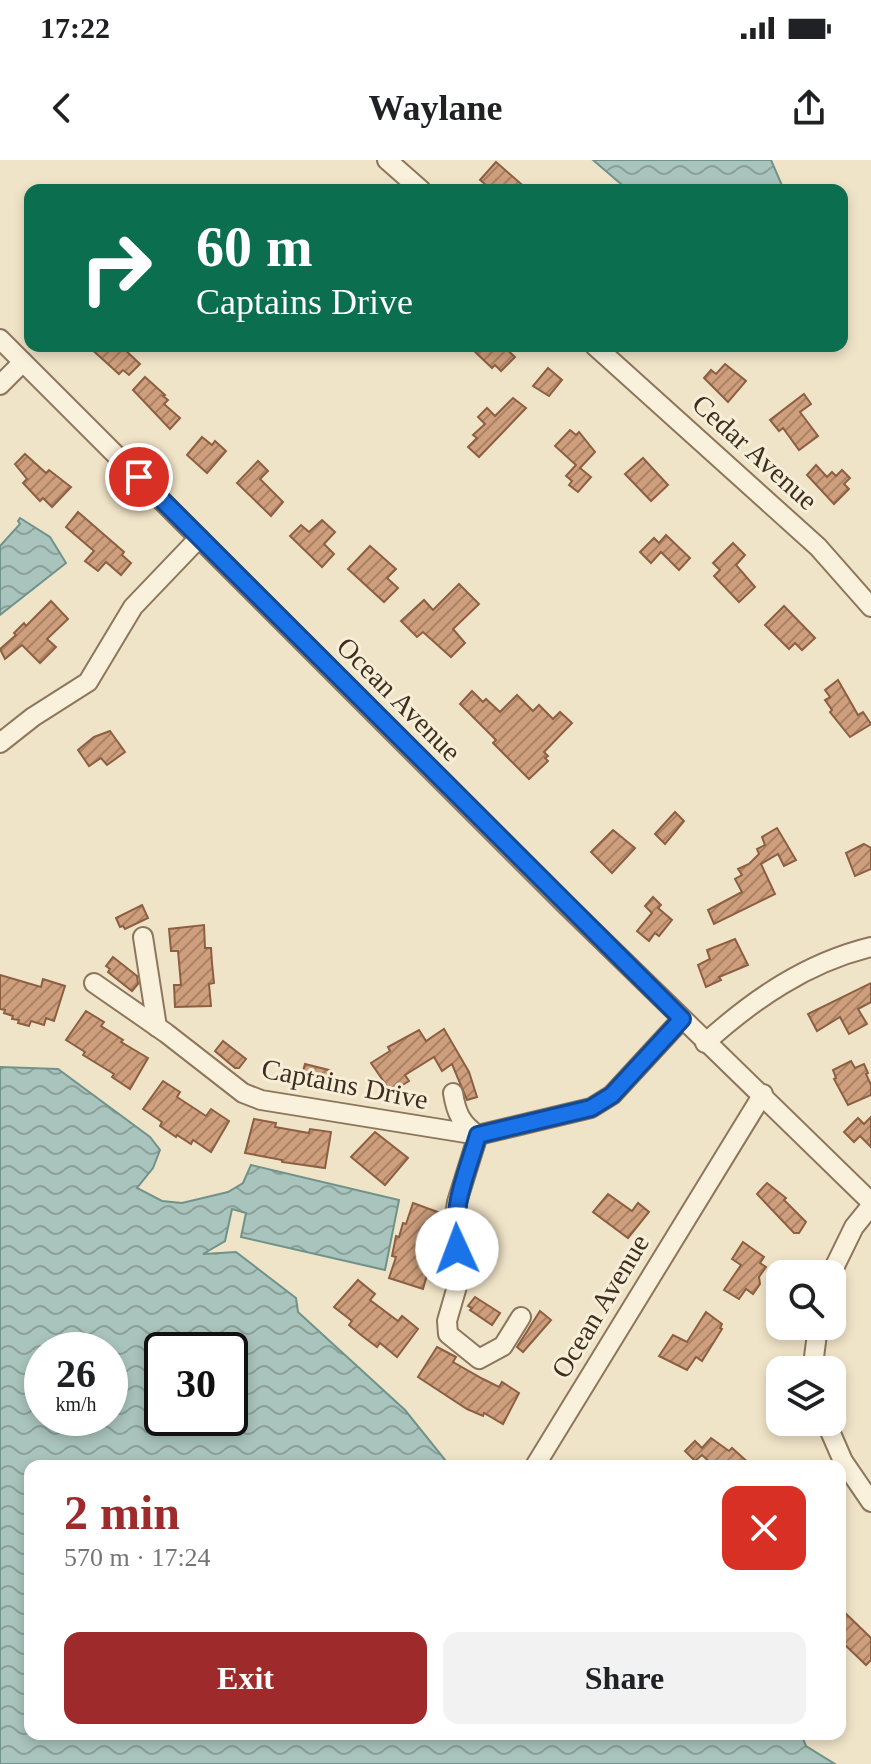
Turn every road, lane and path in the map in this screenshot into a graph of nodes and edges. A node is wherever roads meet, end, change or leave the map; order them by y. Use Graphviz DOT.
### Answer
graph roads {
  1 [pos="387,160"];
  2 [pos="414,184"];
  3 [pos="0,339"];
  4 [pos="602,352"];
  5 [pos="23,362"];
  6 [pos="0,385"];
  7 [pos="199,538"];
  8 [pos="871,607"];
  9 [pos="0,743"];
  10 [pos="143,937"];
  11 [pos="871,947"];
  12 [pos="94,983"];
  13 [pos="682,1019"];
  14 [pos="157,1027"];
  15 [pos="705,1043"];
  16 [pos="453,1093"];
  17 [pos="763,1094"];
  18 [pos="478,1135"];
  19 [pos="871,1204"];
  20 [pos="838,1260"];
  21 [pos="521,1317"];
  22 [pos="832,1436"];
  23 [pos="539,1460"];
  24 [pos="843,1460"];
  25 [pos="846,1465"];
  26 [pos="871,1502"];
  1 -- 2 [label="street"];
  3 -- 5 [label="street, Ocean Avenue"];
  4 -- 8 [label="street, Cedar Avenue"];
  5 -- 6 [label="street"];
  5 -- 7 [label="street, Ocean Avenue"];
  7 -- 9 [label="street"];
  7 -- 13 [label="street, Ocean Avenue"];
  10 -- 14 [label="street"];
  11 -- 15 [label="street"];
  12 -- 14 [label="street, Captains Drive"];
  13 -- 15 [label="street, Ocean Avenue"];
  13 -- 18 [label="street, Captains Drive"];
  14 -- 18 [label="street, Captains Drive"];
  15 -- 17 [label="street, Ocean Avenue"];
  16 -- 18 [label="street, Captains Drive"];
  17 -- 19 [label="street, Ocean Avenue"];
  17 -- 23 [label="street, Ocean Avenue"];
  18 -- 21 [label="street"];
  19 -- 20 [label="street"];
  22 -- 24 [label="street"];
  25 -- 26 [label="street"];
}
